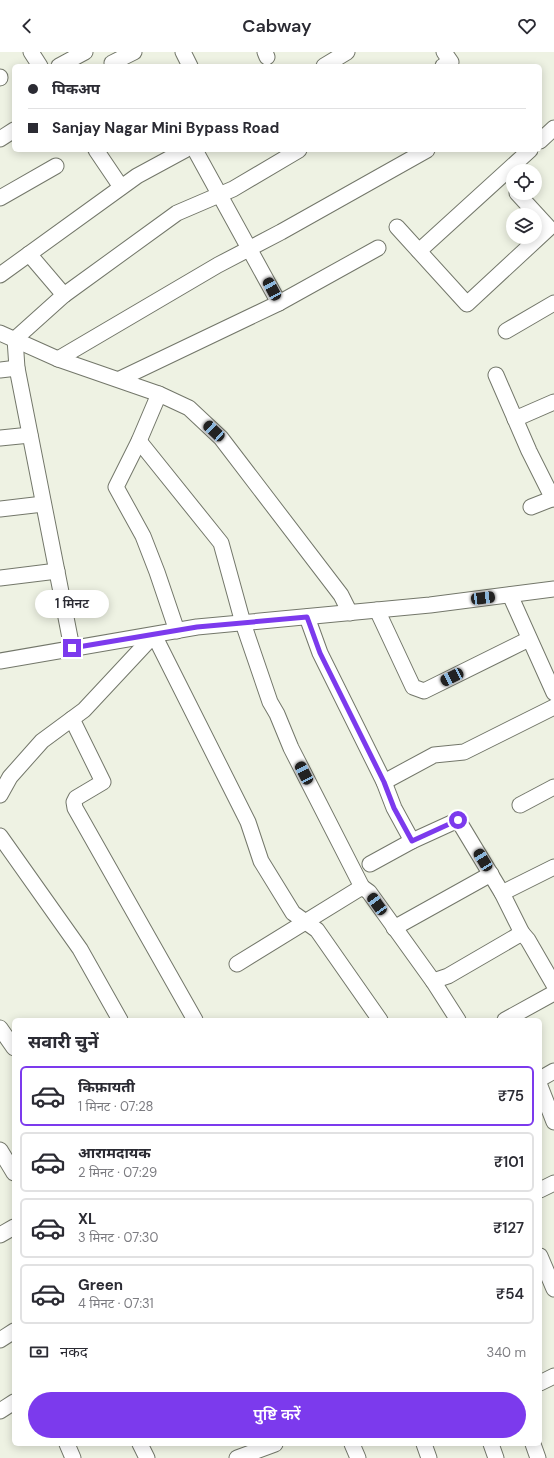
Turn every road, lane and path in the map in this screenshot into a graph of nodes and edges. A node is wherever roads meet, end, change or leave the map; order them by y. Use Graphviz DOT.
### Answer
graph roads {
  1 [pos="31,52"];
  2 [pos="85,52"];
  3 [pos="134,52"];
  4 [pos="183,52"];
  5 [pos="346,52"];
  6 [pos="444,52"];
  7 [pos="110,60"];
  8 [pos="39,64"];
  9 [pos="63,64"];
  10 [pos="189,64"];
  11 [pos="327,64"];
  12 [pos="447,64"];
  13 [pos="554,128"];
  14 [pos="12,131"];
  15 [pos="0,139"];
  16 [pos="542,139"];
  17 [pos="97,152"];
  18 [pos="181,152"];
  19 [pos="197,152"];
  20 [pos="296,152"];
  21 [pos="424,152"];
  22 [pos="528,152"];
  23 [pos="56,166"];
  24 [pos="502,176"];
  25 [pos="506,180"];
  26 [pos="121,187"];
  27 [pos="219,195"];
  28 [pos="0,198"];
  29 [pos="523,200"];
  30 [pos="397,227"];
  31 [pos="378,248"];
  32 [pos="250,249"];
  33 [pos="419,251"];
  34 [pos="29,254"];
  35 [pos="0,275"];
  36 [pos="64,295"];
  37 [pos="279,303"];
  38 [pos="554,303"];
  39 [pos="506,331"];
  40 [pos="0,333"];
  41 [pos="15,340"];
  42 [pos="58,359"];
  43 [pos="17,368"];
  44 [pos="0,370"];
  45 [pos="496,375"];
  46 [pos="120,380"];
  47 [pos="159,394"];
  48 [pos="554,402"];
  49 [pos="515,419"];
  50 [pos="30,435"];
  51 [pos="0,438"];
  52 [pos="139,441"];
  53 [pos="554,498"];
  54 [pos="43,504"];
  55 [pos="531,507"];
  56 [pos="0,509"];
  57 [pos="57,571"];
  58 [pos="0,578"];
  59 [pos="554,589"];
  60 [pos="510,595"];
  61 [pos="377,610"];
  62 [pos="350,613"];
  63 [pos="307,617"];
  64 [pos="243,623"];
  65 [pos="177,631"];
  66 [pos="154,635"];
  67 [pos="530,639"];
  68 [pos="72,648"];
  69 [pos="0,660"];
  70 [pos="554,693"];
  71 [pos="554,707"];
  72 [pos="72,718"];
  73 [pos="384,782"];
  74 [pos="554,787"];
  75 [pos="0,795"];
  76 [pos="520,805"];
  77 [pos="0,836"];
  78 [pos="412,841"];
  79 [pos="370,864"];
  80 [pos="554,867"];
  81 [pos="491,874"];
  82 [pos="362,887"];
  83 [pos="502,893"];
  84 [pos="306,922"];
  85 [pos="394,928"];
  86 [pos="522,933"];
  87 [pos="237,964"];
  88 [pos="433,981"];
  89 [pos="554,986"];
  90 [pos="554,993"];
  91 [pos="119,1018"];
  92 [pos="194,1018"];
  93 [pos="379,1018"];
  94 [pos="457,1018"];
  95 [pos="509,1018"];
  96 [pos="0,1028"];
  97 [pos="12,1045"];
  98 [pos="554,1071"];
  99 [pos="542,1078"];
  100 [pos="542,1091"];
  101 [pos="554,1122"];
  102 [pos="0,1150"];
  103 [pos="12,1170"];
  104 [pos="554,1183"];
  105 [pos="542,1189"];
  106 [pos="12,1227"];
  107 [pos="0,1236"];
  108 [pos="542,1261"];
  109 [pos="554,1289"];
  110 [pos="12,1332"];
  111 [pos="0,1340"];
  112 [pos="554,1376"];
  113 [pos="542,1382"];
  114 [pos="12,1403"];
  115 [pos="0,1411"];
  116 [pos="68,1446"];
  117 [pos="141,1446"];
  118 [pos="266,1446"];
  119 [pos="353,1446"];
  120 [pos="425,1446"];
  121 [pos="492,1446"];
  122 [pos="534,1446"];
  123 [pos="74,1458"];
  124 [pos="147,1458"];
  125 [pos="237,1458"];
  126 [pos="358,1458"];
  127 [pos="428,1458"];
  128 [pos="496,1458"];
  129 [pos="538,1458"];
  1 -- 8 [label="street"];
  2 -- 9 [label="street"];
  3 -- 7 [label="street"];
  4 -- 10 [label="street"];
  5 -- 11 [label="street"];
  6 -- 12 [label="street"];
  13 -- 16 [label="street"];
  14 -- 15 [label="street"];
  17 -- 26 [label="street"];
  18 -- 26 [label="street"];
  19 -- 27 [label="street"];
  20 -- 27 [label="street"];
  21 -- 32 [label="street"];
  22 -- 24 [label="street"];
  23 -- 28 [label="street"];
  24 -- 25 [label="street"];
  24 -- 33 [label="street"];
  26 -- 34 [label="street"];
  27 -- 32 [label="street"];
  27 -- 36 [label="street"];
  29 -- 33 [label="street"];
  30 -- 33 [label="street"];
  31 -- 37 [label="street"];
  32 -- 37 [label="street"];
  32 -- 42 [label="street"];
  34 -- 35 [label="street"];
  34 -- 36 [label="street"];
  36 -- 41 [label="street"];
  37 -- 46 [label="street"];
  38 -- 39 [label="street"];
  40 -- 41 [label="street"];
  41 -- 42 [label="street"];
  41 -- 43 [label="street"];
  42 -- 46 [label="street"];
  43 -- 44 [label="street"];
  43 -- 50 [label="street"];
  45 -- 49 [label="street"];
  46 -- 47 [label="street"];
  47 -- 52 [label="street"];
  47 -- 62 [label="street"];
  48 -- 49 [label="street"];
  49 -- 53 [label="street"];
  50 -- 51 [label="street"];
  50 -- 54 [label="street"];
  52 -- 64 [label="street"];
  52 -- 65 [label="street"];
  53 -- 55 [label="street"];
  54 -- 56 [label="street"];
  54 -- 57 [label="street"];
  57 -- 58 [label="street"];
  57 -- 68 [label="street"];
  59 -- 60 [label="street"];
  60 -- 61 [label="street"];
  60 -- 67 [label="street"];
  61 -- 62 [label="street"];
  61 -- 67 [label="street"];
  62 -- 63 [label="street"];
  63 -- 64 [label="street"];
  63 -- 73 [label="street"];
  64 -- 65 [label="street"];
  64 -- 82 [label="street"];
  65 -- 66 [label="street"];
  66 -- 68 [label="street"];
  66 -- 72 [label="street"];
  66 -- 84 [label="street"];
  67 -- 70 [label="street"];
  68 -- 69 [label="street"];
  71 -- 73 [label="street"];
  72 -- 75 [label="street"];
  72 -- 92 [label="street"];
  73 -- 78 [label="street"];
  74 -- 76 [label="street"];
  77 -- 91 [label="street"];
  78 -- 79 [label="street"];
  78 -- 81 [label="street"];
  80 -- 83 [label="street"];
  81 -- 83 [label="street"];
  81 -- 85 [label="street"];
  82 -- 84 [label="street"];
  82 -- 85 [label="street"];
  83 -- 86 [label="street"];
  84 -- 87 [label="street"];
  84 -- 93 [label="street"];
  85 -- 88 [label="street"];
  86 -- 88 [label="street"];
  86 -- 89 [label="street"];
  88 -- 94 [label="street"];
  90 -- 95 [label="street"];
  96 -- 97 [label="street"];
  98 -- 99 [label="street"];
  100 -- 101 [label="street"];
  102 -- 103 [label="street"];
  104 -- 105 [label="street"];
  106 -- 107 [label="street"];
  108 -- 109 [label="street"];
  110 -- 111 [label="street"];
  112 -- 113 [label="street"];
  114 -- 115 [label="street"];
  116 -- 123 [label="street"];
  117 -- 124 [label="street"];
  118 -- 125 [label="street"];
  119 -- 126 [label="street"];
  120 -- 127 [label="street"];
  121 -- 128 [label="street"];
  122 -- 129 [label="street"];
}
